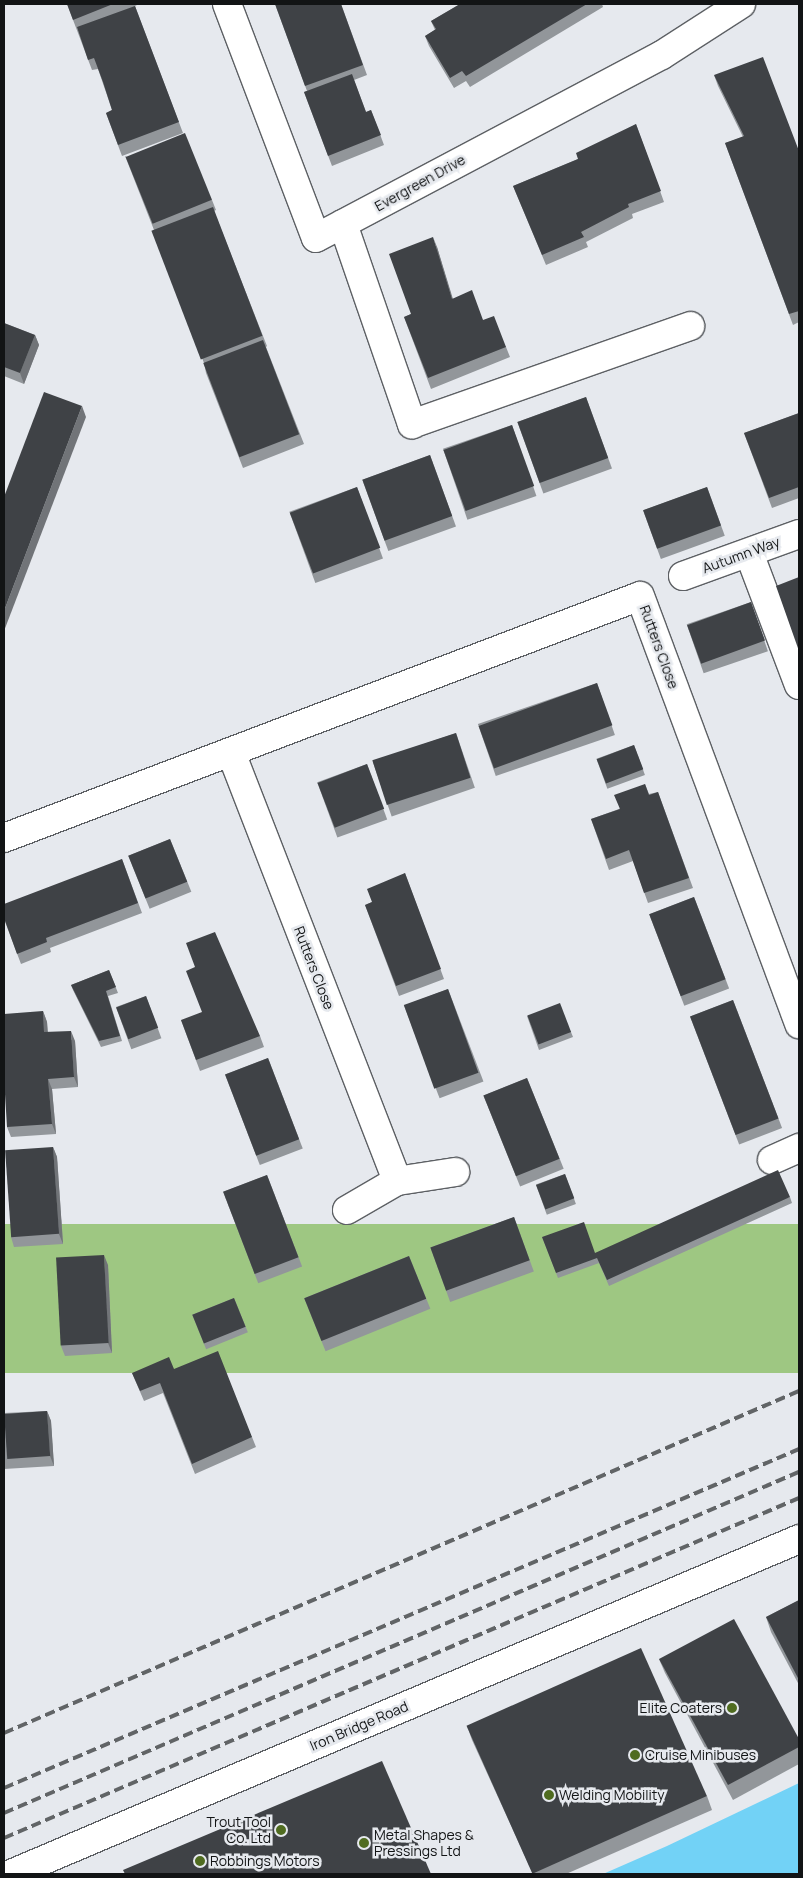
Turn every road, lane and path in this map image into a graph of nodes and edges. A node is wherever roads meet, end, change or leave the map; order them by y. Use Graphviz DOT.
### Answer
graph roads {
  1 [pos="227,4"];
  2 [pos="741,4"];
  3 [pos="344,224"];
  4 [pos="690,326"];
  5 [pos="799,534"];
  6 [pos="749,553"];
  7 [pos="683,576"];
  8 [pos="799,685"];
  9 [pos="232,755"];
  10 [pos="4,838"];
  11 [pos="799,1024"];
  12 [pos="799,1148"];
  13 [pos="772,1160"];
  14 [pos="455,1172"];
  15 [pos="397,1181"];
  16 [pos="347,1210"];
  17 [pos="799,1539"];
  18 [pos="11,1874"];
  1 -- 3 [label="street, Evergreen Drive"];
  2 -- 3 [label="street, Evergreen Drive"];
  3 -- 4 [label="street"];
  5 -- 6 [label="street, Autumn Way"];
  6 -- 7 [label="street, Autumn Way"];
  6 -- 8 [label="street"];
  9 -- 10 [label="street, Rutters Close"];
  9 -- 11 [label="street, Rutters Close"];
  9 -- 15 [label="street, Rutters Close"];
  12 -- 13 [label="street"];
  14 -- 15 [label="street"];
  15 -- 16 [label="street"];
  17 -- 18 [label="street, Iron Bridge Road"];
}
